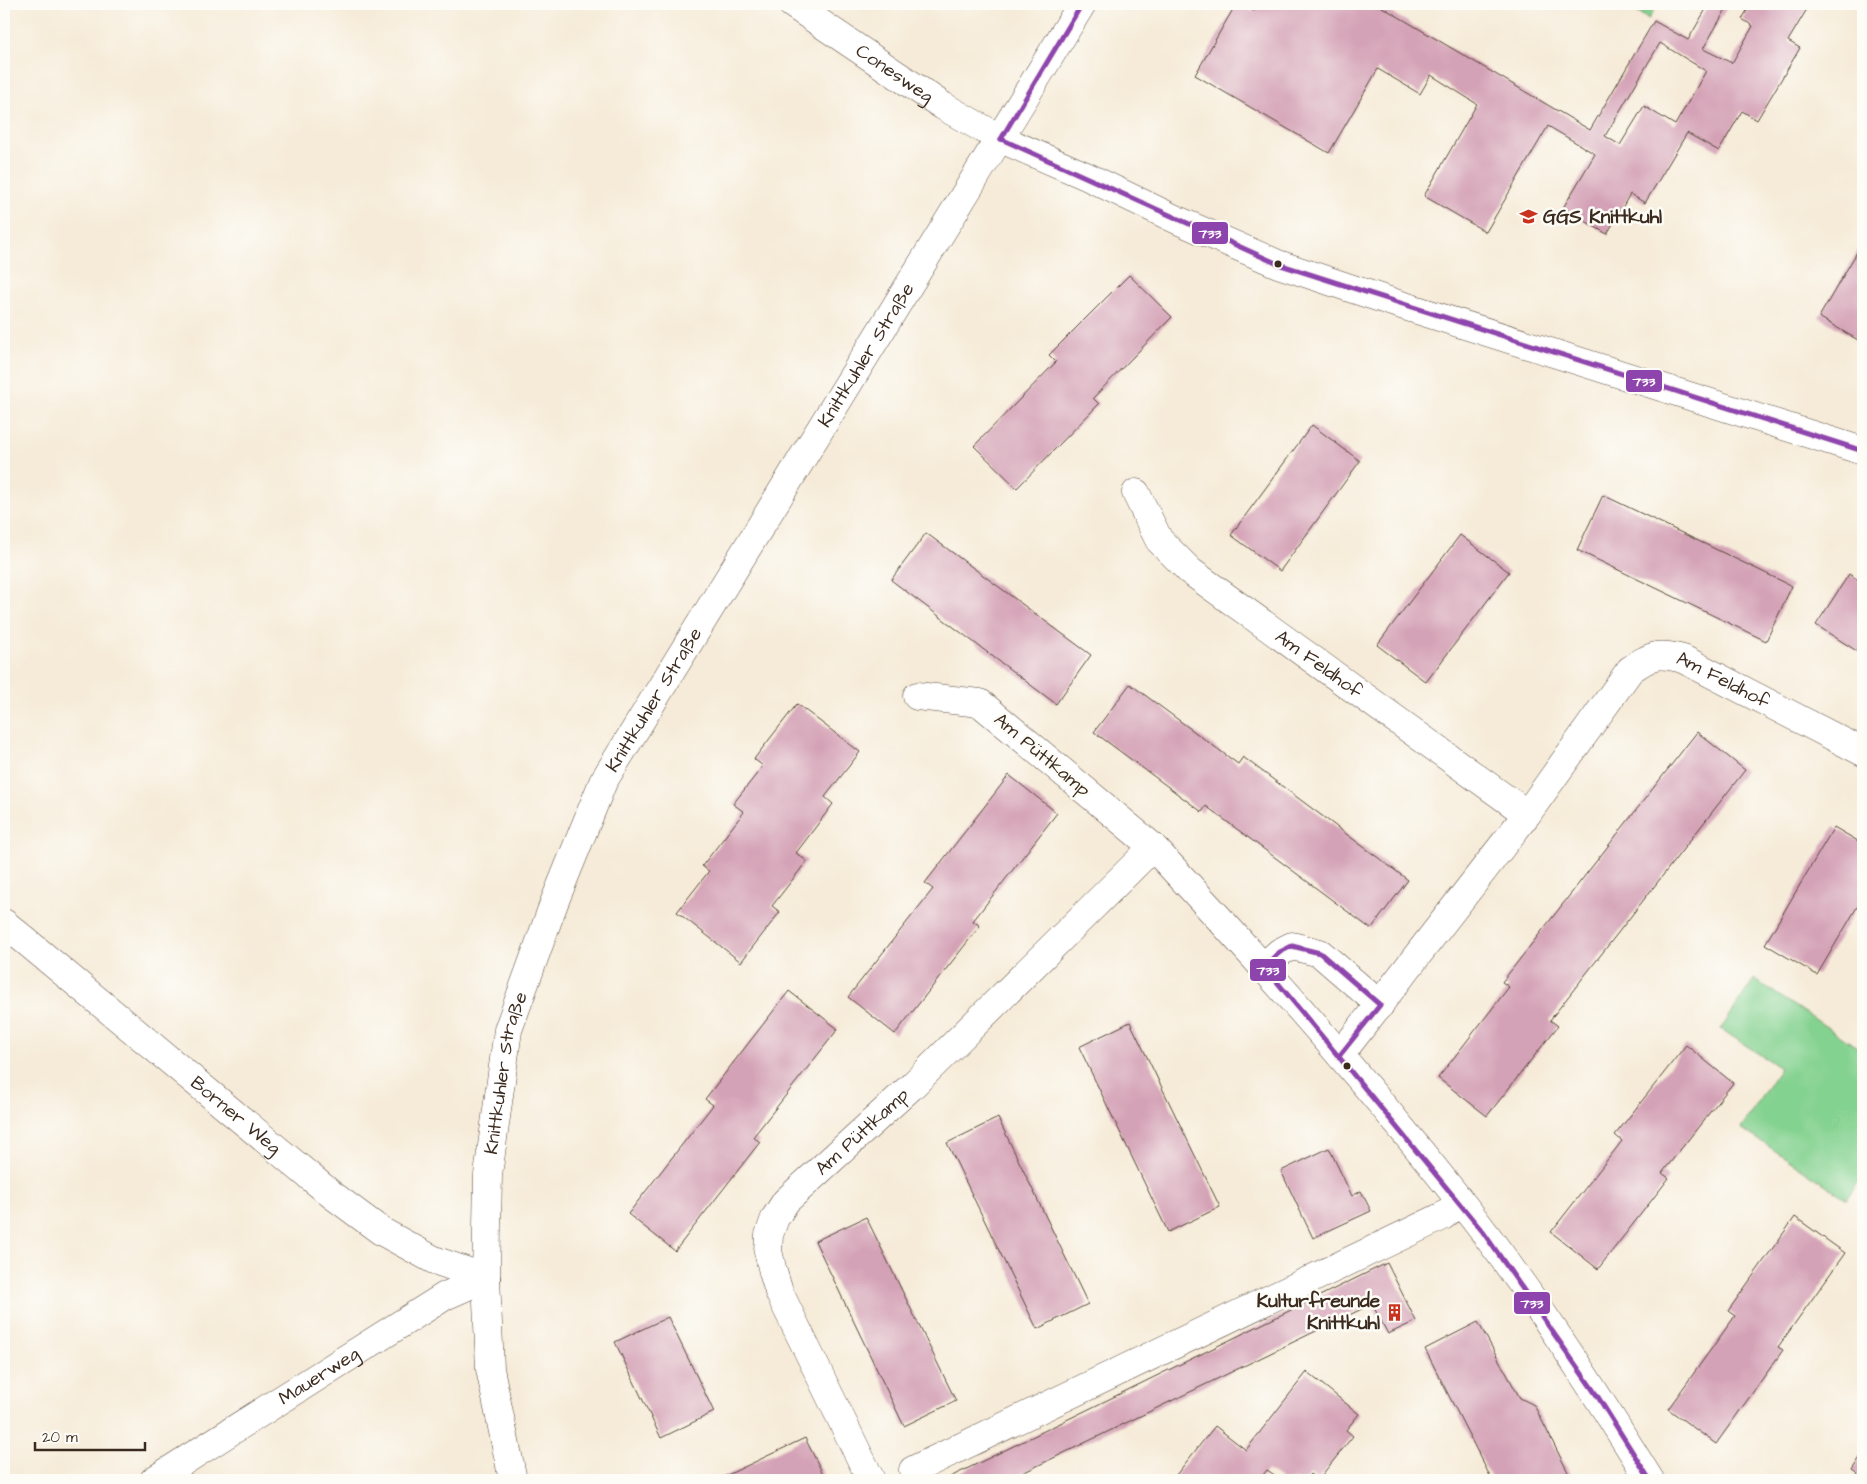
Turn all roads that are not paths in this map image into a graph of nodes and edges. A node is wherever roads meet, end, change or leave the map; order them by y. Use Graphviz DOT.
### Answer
graph roads {
  1 [pos="792,4"];
  2 [pos="1082,4"];
  3 [pos="1001,139"];
  4 [pos="1863,451"];
  5 [pos="1136,492"];
  6 [pos="917,696"];
  7 [pos="1863,752"];
  8 [pos="1527,814"];
  9 [pos="1153,847"];
  10 [pos="4,923"];
  11 [pos="1264,966"];
  12 [pos="1380,1006"];
  13 [pos="1340,1055"];
  14 [pos="1460,1202"];
  15 [pos="486,1278"];
  16 [pos="914,1470"];
  17 [pos="154,1480"];
  18 [pos="513,1480"];
  19 [pos="870,1480"];
  20 [pos="1650,1480"];
  1 -- 3 [label="street, Conesweg"];
  2 -- 3 [label="street, Knittkuhler Straße"];
  3 -- 4 [label="street, Conesweg"];
  3 -- 15 [label="street, Knittkuhler Straße"];
  5 -- 8 [label="street, Am Feldhof"];
  6 -- 9 [label="street, Am Püttkamp"];
  7 -- 8 [label="street, Am Feldhof"];
  8 -- 12 [label="street, Am Feldhof"];
  9 -- 11 [label="street, Am Püttkamp"];
  9 -- 19 [label="street, Am Püttkamp"];
  10 -- 15 [label="street, Borner Weg"];
  11 -- 12 [label="street"];
  11 -- 13 [label="street, Am Püttkamp"];
  12 -- 13 [label="street, Am Feldhof"];
  13 -- 14 [label="street, Am Püttkamp"];
  14 -- 16 [label="street"];
  14 -- 20 [label="street, Am Püttkamp"];
  15 -- 17 [label="street, Mauerweg"];
  15 -- 18 [label="street, Knittkuhler Straße"];
}
